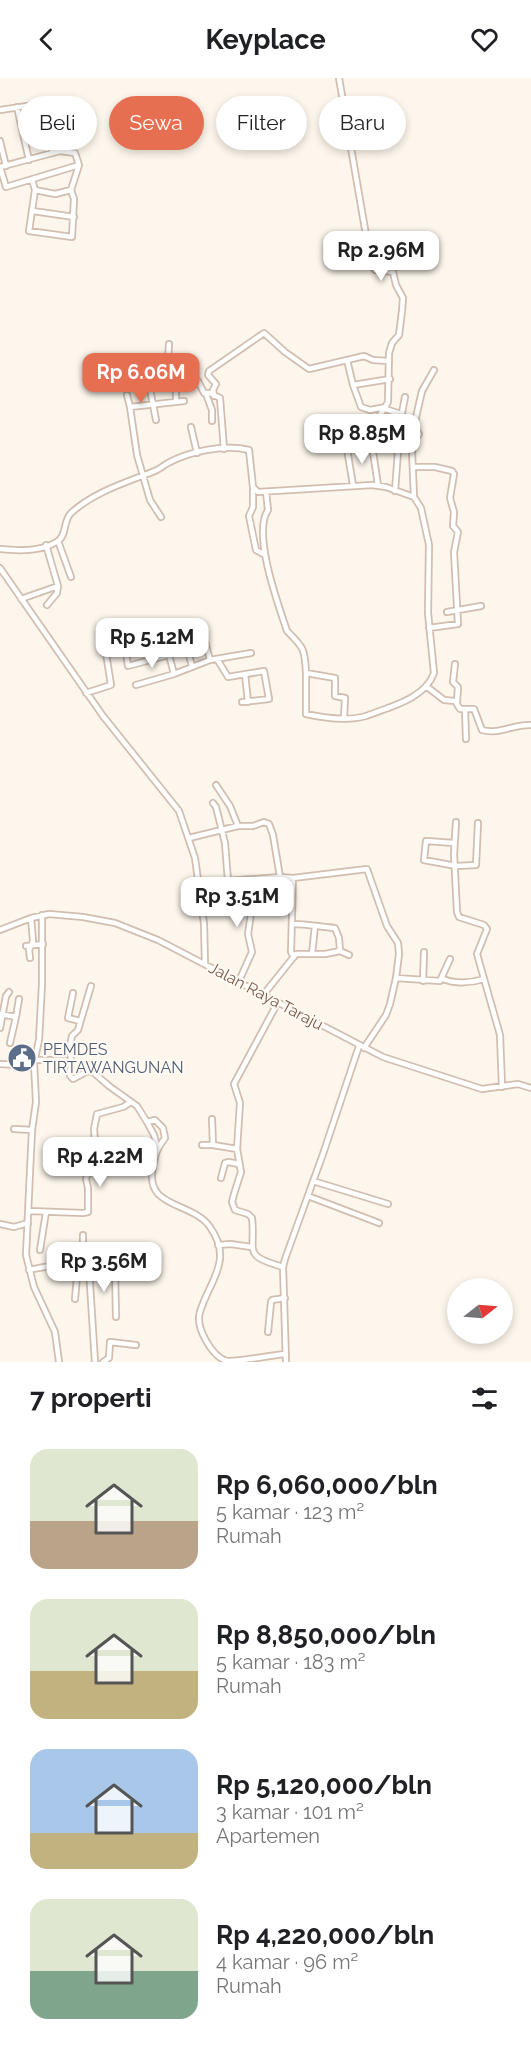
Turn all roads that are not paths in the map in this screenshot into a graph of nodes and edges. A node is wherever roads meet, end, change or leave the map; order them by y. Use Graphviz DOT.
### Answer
graph roads {
  1 [pos="339,78"];
  2 [pos="17,107"];
  3 [pos="0,110"];
  4 [pos="0,141"];
  5 [pos="52,153"];
  6 [pos="29,160"];
  7 [pos="79,165"];
  8 [pos="2,167"];
  9 [pos="32,179"];
  10 [pos="35,190"];
  11 [pos="71,190"];
  12 [pos="33,211"];
  13 [pos="74,217"];
  14 [pos="169,344"];
  15 [pos="188,360"];
  16 [pos="347,360"];
  17 [pos="388,361"];
  18 [pos="434,370"];
  19 [pos="390,379"];
  20 [pos="188,380"];
  21 [pos="149,384"];
  22 [pos="353,385"];
  23 [pos="188,387"];
  24 [pos="206,394"];
  25 [pos="127,395"];
  26 [pos="214,396"];
  27 [pos="405,397"];
  28 [pos="184,401"];
  29 [pos="176,402"];
  30 [pos="152,404"];
  31 [pos="130,407"];
  32 [pos="386,408"];
  33 [pos="401,414"];
  34 [pos="156,420"];
  35 [pos="212,421"];
  36 [pos="190,427"];
  37 [pos="224,449"];
  38 [pos="347,449"];
  39 [pos="197,453"];
  40 [pos="413,467"];
  41 [pos="142,475"];
  42 [pos="353,485"];
  43 [pos="378,485"];
  44 [pos="253,487"];
  45 [pos="395,491"];
  46 [pos="266,492"];
  47 [pos="414,497"];
  48 [pos="160,517"];
  49 [pos="58,541"];
  50 [pos="46,545"];
  51 [pos="0,549"];
  52 [pos="265,555"];
  53 [pos="0,568"];
  54 [pos="71,577"];
  55 [pos="58,586"];
  56 [pos="21,599"];
  57 [pos="47,604"];
  58 [pos="481,606"];
  59 [pos="458,610"];
  60 [pos="447,612"];
  61 [pos="429,628"];
  62 [pos="203,634"];
  63 [pos="185,641"];
  64 [pos="166,645"];
  65 [pos="251,653"];
  66 [pos="169,655"];
  67 [pos="217,659"];
  68 [pos="210,660"];
  69 [pos="455,664"];
  70 [pos="192,666"];
  71 [pos="306,673"];
  72 [pos="174,674"];
  73 [pos="245,674"];
  74 [pos="136,685"];
  75 [pos="426,686"];
  76 [pos="86,693"];
  77 [pos="242,702"];
  78 [pos="248,702"];
  79 [pos="457,702"];
  80 [pos="465,709"];
  81 [pos="344,717"];
  82 [pos="531,725"];
  83 [pos="466,739"];
  84 [pos="216,785"];
  85 [pos="213,802"];
  86 [pos="456,822"];
  87 [pos="478,823"];
  88 [pos="238,826"];
  89 [pos="222,831"];
  90 [pos="189,838"];
  91 [pos="454,843"];
  92 [pos="456,866"];
  93 [pos="280,877"];
  94 [pos="293,878"];
  95 [pos="256,879"];
  96 [pos="228,881"];
  97 [pos="199,883"];
  98 [pos="42,915"];
  99 [pos="32,918"];
  100 [pos="293,924"];
  101 [pos="315,926"];
  102 [pos="0,930"];
  103 [pos="43,944"];
  104 [pos="29,945"];
  105 [pos="340,951"];
  106 [pos="424,952"];
  107 [pos="312,954"];
  108 [pos="350,956"];
  109 [pos="294,957"];
  110 [pos="30,958"];
  111 [pos="450,959"];
  112 [pos="205,964"];
  113 [pos="396,978"];
  114 [pos="443,979"];
  115 [pos="484,979"];
  116 [pos="239,981"];
  117 [pos="423,981"];
  118 [pos="91,986"];
  119 [pos="9,992"];
  120 [pos="73,993"];
  121 [pos="264,994"];
  122 [pos="19,999"];
  123 [pos="278,1002"];
  124 [pos="1,1015"];
  125 [pos="16,1017"];
  126 [pos="80,1022"];
  127 [pos="0,1028"];
  128 [pos="10,1043"];
  129 [pos="362,1047"];
  130 [pos="35,1061"];
  131 [pos="0,1064"];
  132 [pos="70,1064"];
  133 [pos="502,1087"];
  134 [pos="531,1088"];
  135 [pos="131,1102"];
  136 [pos="212,1119"];
  137 [pos="147,1122"];
  138 [pos="14,1130"];
  139 [pos="32,1130"];
  140 [pos="202,1145"];
  141 [pos="213,1145"];
  142 [pos="157,1146"];
  143 [pos="237,1149"];
  144 [pos="238,1164"];
  145 [pos="221,1178"];
  146 [pos="314,1181"];
  147 [pos="308,1196"];
  148 [pos="388,1204"];
  149 [pos="29,1211"];
  150 [pos="46,1212"];
  151 [pos="28,1223"];
  152 [pos="379,1223"];
  153 [pos="0,1224"];
  154 [pos="83,1235"];
  155 [pos="218,1245"];
  156 [pos="251,1247"];
  157 [pos="40,1250"];
  158 [pos="81,1266"];
  159 [pos="283,1267"];
  160 [pos="115,1269"];
  161 [pos="126,1269"];
  162 [pos="29,1270"];
  163 [pos="90,1272"];
  164 [pos="285,1298"];
  165 [pos="75,1299"];
  166 [pos="116,1317"];
  167 [pos="268,1332"];
  168 [pos="136,1345"];
  169 [pos="286,1354"];
  170 [pos="59,1362"];
  171 [pos="95,1362"];
  172 [pos="103,1362"];
  173 [pos="286,1362"];
  1 -- 17 [label="street"];
  2 -- 3 [label="street"];
  2 -- 5 [label="street"];
  2 -- 6 [label="street"];
  4 -- 8 [label="street"];
  5 -- 6 [label="street"];
  5 -- 7 [label="street"];
  6 -- 8 [label="street"];
  7 -- 9 [label="street"];
  7 -- 11 [label="street"];
  8 -- 9 [label="street"];
  9 -- 10 [label="street"];
  10 -- 11 [label="street"];
  10 -- 12 [label="street"];
  11 -- 13 [label="street"];
  12 -- 13 [label="street"];
  12 -- 13 [label="street"];
  14 -- 29 [label="street"];
  15 -- 20 [label="street"];
  16 -- 17 [label="street"];
  16 -- 22 [label="street"];
  16 -- 26 [label="street"];
  17 -- 19 [label="street"];
  18 -- 40 [label="street"];
  19 -- 22 [label="street"];
  19 -- 32 [label="street"];
  20 -- 23 [label="street"];
  20 -- 24 [label="street"];
  21 -- 30 [label="street"];
  22 -- 32 [label="street"];
  24 -- 26 [label="street"];
  24 -- 35 [label="street"];
  25 -- 31 [label="street"];
  26 -- 37 [label="street"];
  27 -- 33 [label="street"];
  28 -- 29 [label="street"];
  29 -- 30 [label="street"];
  30 -- 31 [label="street"];
  30 -- 34 [label="street"];
  31 -- 41 [label="street"];
  32 -- 33 [label="street"];
  32 -- 43 [label="street"];
  33 -- 45 [label="street"];
  36 -- 39 [label="street"];
  37 -- 39 [label="street"];
  37 -- 44 [label="street"];
  38 -- 42 [label="street"];
  39 -- 41 [label="street"];
  40 -- 47 [label="street"];
  40 -- 59 [label="street"];
  41 -- 48 [label="street"];
  41 -- 49 [label="street"];
  42 -- 43 [label="street"];
  42 -- 46 [label="street"];
  43 -- 45 [label="street"];
  44 -- 46 [label="street"];
  44 -- 52 [label="street"];
  45 -- 47 [label="street"];
  46 -- 52 [label="street"];
  47 -- 61 [label="street"];
  49 -- 50 [label="street"];
  49 -- 54 [label="street"];
  50 -- 51 [label="street"];
  50 -- 55 [label="street"];
  52 -- 71 [label="street"];
  53 -- 56 [label="street"];
  55 -- 56 [label="street"];
  55 -- 57 [label="street"];
  56 -- 76 [label="street"];
  58 -- 59 [label="street"];
  59 -- 60 [label="street"];
  59 -- 61 [label="street"];
  61 -- 75 [label="street"];
  62 -- 68 [label="street"];
  63 -- 70 [label="street"];
  64 -- 66 [label="street"];
  65 -- 67 [label="street"];
  66 -- 72 [label="street"];
  66 -- 76 [label="street"];
  67 -- 68 [label="street"];
  67 -- 73 [label="street"];
  68 -- 70 [label="street"];
  69 -- 79 [label="street"];
  70 -- 72 [label="street"];
  71 -- 81 [label="street"];
  71 -- 81 [label="street"];
  72 -- 74 [label="street"];
  73 -- 78 [label="street"];
  73 -- 78 [label="street"];
  75 -- 79 [label="street"];
  75 -- 81 [label="street"];
  76 -- 90 [label="street"];
  77 -- 78 [label="street"];
  79 -- 80 [label="street"];
  80 -- 82 [label="street"];
  80 -- 83 [label="street"];
  84 -- 88 [label="street"];
  85 -- 89 [label="street"];
  86 -- 91 [label="street"];
  87 -- 92 [label="street"];
  88 -- 89 [label="street"];
  88 -- 93 [label="street"];
  89 -- 90 [label="street"];
  89 -- 96 [label="street"];
  90 -- 97 [label="street"];
  91 -- 92 [label="street"];
  91 -- 92 [label="street"];
  92 -- 115 [label="street"];
  93 -- 94 [label="street"];
  93 -- 95 [label="street"];
  94 -- 100 [label="street"];
  94 -- 113 [label="street"];
  95 -- 96 [label="street"];
  95 -- 116 [label="street"];
  96 -- 97 [label="street"];
  97 -- 112 [label="street"];
  98 -- 99 [label="street, Jalan Raya Taraju"];
  98 -- 103 [label="street"];
  98 -- 112 [label="street, Jalan Raya Taraju"];
  99 -- 102 [label="street, Jalan Raya Taraju"];
  99 -- 104 [label="street"];
  100 -- 101 [label="street"];
  100 -- 109 [label="street"];
  101 -- 105 [label="street"];
  101 -- 107 [label="street"];
  103 -- 104 [label="street"];
  103 -- 130 [label="street"];
  104 -- 110 [label="street"];
  105 -- 107 [label="street"];
  105 -- 108 [label="street"];
  106 -- 117 [label="street"];
  107 -- 109 [label="street"];
  109 -- 121 [label="street"];
  111 -- 114 [label="street"];
  112 -- 116 [label="street, Jalan Raya Taraju"];
  113 -- 117 [label="street"];
  113 -- 129 [label="street"];
  114 -- 115 [label="street"];
  114 -- 117 [label="street"];
  115 -- 133 [label="street"];
  116 -- 121 [label="street, Jalan Raya Taraju"];
  118 -- 126 [label="street"];
  119 -- 124 [label="street"];
  120 -- 126 [label="street"];
  121 -- 123 [label="street, Jalan Raya Taraju"];
  122 -- 125 [label="street"];
  123 -- 129 [label="street, Jalan Raya Taraju"];
  123 -- 143 [label="street"];
  124 -- 125 [label="street"];
  124 -- 127 [label="street"];
  125 -- 128 [label="street"];
  126 -- 132 [label="street"];
  129 -- 133 [label="street, Jalan Raya Taraju"];
  129 -- 146 [label="street"];
  130 -- 131 [label="street"];
  130 -- 132 [label="street"];
  130 -- 139 [label="street"];
  132 -- 135 [label="street"];
  133 -- 134 [label="street, Jalan Raya Taraju"];
  135 -- 137 [label="street"];
  135 -- 150 [label="street"];
  136 -- 141 [label="street"];
  137 -- 142 [label="street"];
  137 -- 142 [label="street"];
  138 -- 139 [label="street"];
  139 -- 149 [label="street"];
  140 -- 141 [label="street"];
  141 -- 143 [label="street"];
  142 -- 155 [label="street"];
  143 -- 144 [label="street"];
  144 -- 145 [label="street"];
  144 -- 156 [label="street"];
  146 -- 147 [label="street"];
  146 -- 148 [label="street"];
  147 -- 152 [label="street"];
  147 -- 159 [label="street"];
  149 -- 150 [label="street"];
  149 -- 151 [label="street"];
  150 -- 157 [label="street"];
  151 -- 153 [label="street"];
  151 -- 162 [label="street"];
  154 -- 158 [label="street"];
  155 -- 156 [label="street"];
  155 -- 169 [label="street"];
  156 -- 159 [label="street"];
  158 -- 162 [label="street"];
  158 -- 163 [label="street"];
  158 -- 165 [label="street"];
  159 -- 164 [label="street"];
  160 -- 161 [label="street"];
  160 -- 163 [label="street"];
  160 -- 166 [label="street"];
  162 -- 170 [label="street"];
  163 -- 171 [label="street"];
  164 -- 167 [label="street"];
  164 -- 169 [label="street"];
  168 -- 172 [label="street"];
  169 -- 173 [label="street"];
}
